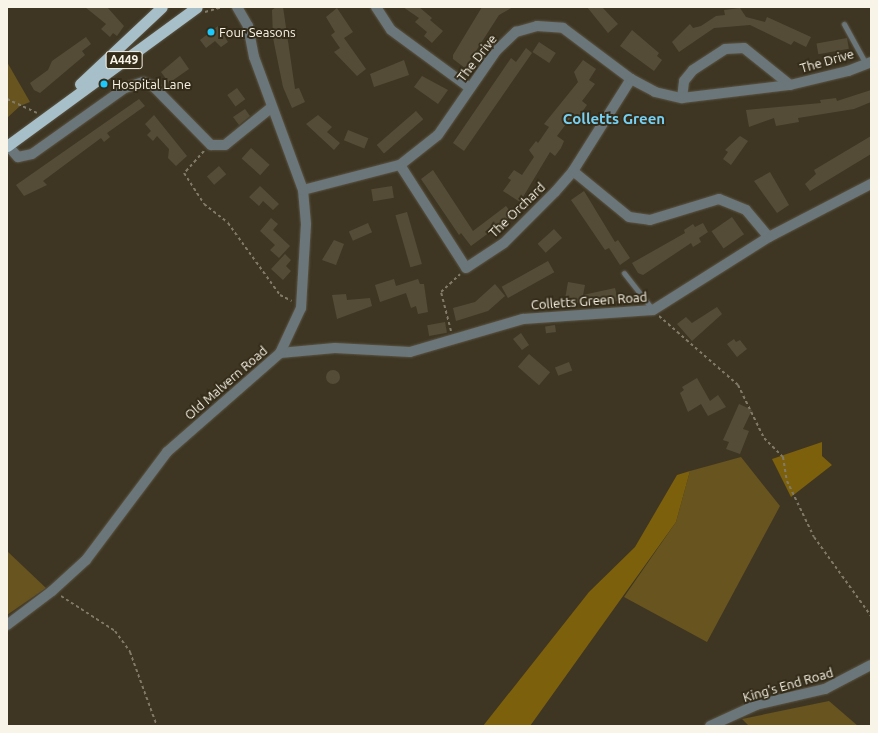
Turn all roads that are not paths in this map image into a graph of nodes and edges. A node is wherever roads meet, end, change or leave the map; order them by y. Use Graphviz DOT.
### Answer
graph roads {
  1 [pos="162,7"];
  2 [pos="197,7"];
  3 [pos="237,7"];
  4 [pos="376,7"];
  5 [pos="844,24"];
  6 [pos="868,63"];
  7 [pos="631,79"];
  8 [pos="790,85"];
  9 [pos="470,88"];
  10 [pos="682,98"];
  11 [pos="272,107"];
  12 [pos="48,114"];
  13 [pos="7,146"];
  14 [pos="400,165"];
  15 [pos="573,171"];
  16 [pos="871,184"];
  17 [pos="303,190"];
  18 [pos="770,237"];
  19 [pos="624,273"];
  20 [pos="653,310"];
  21 [pos="280,353"];
  22 [pos="7,625"];
  23 [pos="871,665"];
  24 [pos="710,726"];
  1 -- 12 [label="highway, A449"];
  2 -- 12 [label="highway, A449"];
  3 -- 11 [label="street, Old Malvern Road"];
  4 -- 9 [label="street"];
  5 -- 6 [label="lane"];
  6 -- 8 [label="street, The Drive"];
  7 -- 9 [label="street, The Drive"];
  7 -- 10 [label="street, The Drive"];
  7 -- 15 [label="street, The Orchard"];
  8 -- 10 [label="street, The Drive"];
  8 -- 10 [label="street, The Drive"];
  9 -- 14 [label="street, The Drive"];
  11 -- 13 [label="street"];
  11 -- 17 [label="street, Old Malvern Road"];
  12 -- 13 [label="highway, A449"];
  14 -- 15 [label="street, The Orchard"];
  14 -- 17 [label="street, The Drive"];
  15 -- 18 [label="street"];
  16 -- 18 [label="street, Colletts Green Road"];
  17 -- 21 [label="street, Old Malvern Road"];
  18 -- 20 [label="street, Colletts Green Road"];
  19 -- 20 [label="lane"];
  20 -- 21 [label="street, Colletts Green Road"];
  21 -- 22 [label="street, Old Malvern Road"];
  23 -- 24 [label="street, King's End Road"];
}
